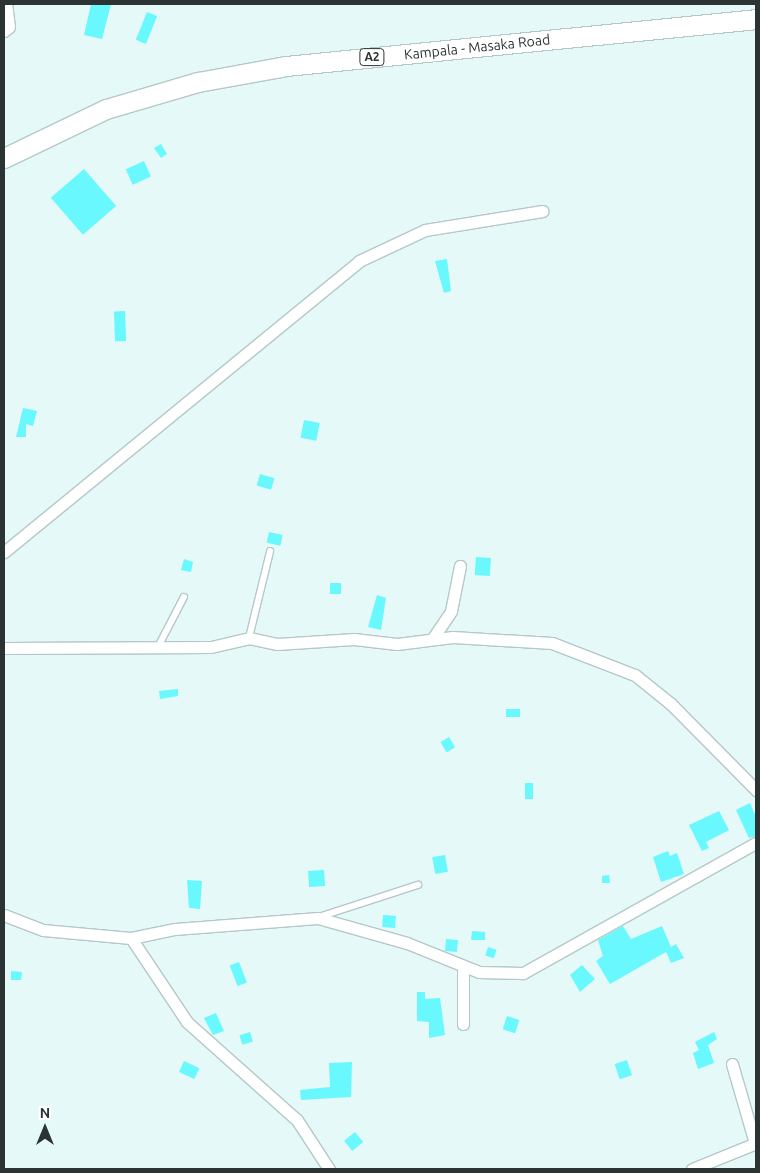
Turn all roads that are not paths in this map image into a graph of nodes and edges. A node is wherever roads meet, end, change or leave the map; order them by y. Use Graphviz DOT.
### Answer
graph roads {
  1 [pos="6,4"];
  2 [pos="756,19"];
  3 [pos="4,31"];
  4 [pos="4,158"];
  5 [pos="542,211"];
  6 [pos="4,552"];
  7 [pos="270,552"];
  8 [pos="460,566"];
  9 [pos="184,597"];
  10 [pos="249,638"];
  11 [pos="433,638"];
  12 [pos="158,647"];
  13 [pos="4,648"];
  14 [pos="756,790"];
  15 [pos="756,844"];
  16 [pos="418,885"];
  17 [pos="4,916"];
  18 [pos="318,918"];
  19 [pos="131,938"];
  20 [pos="462,967"];
  21 [pos="462,1024"];
  22 [pos="732,1064"];
  23 [pos="756,1143"];
  24 [pos="329,1169"];
  25 [pos="692,1169"];
  1 -- 3 [label="street"];
  2 -- 4 [label="main road, Kampala - Masaka Road / A2"];
  5 -- 6 [label="street"];
  7 -- 10 [label="lane"];
  8 -- 11 [label="street"];
  9 -- 12 [label="lane"];
  10 -- 11 [label="street"];
  10 -- 12 [label="street"];
  11 -- 14 [label="street"];
  12 -- 13 [label="street"];
  15 -- 20 [label="street"];
  16 -- 18 [label="lane"];
  17 -- 19 [label="street"];
  18 -- 19 [label="street"];
  18 -- 20 [label="street"];
  19 -- 24 [label="street"];
  20 -- 21 [label="street"];
  22 -- 23 [label="street"];
  23 -- 25 [label="street"];
}
